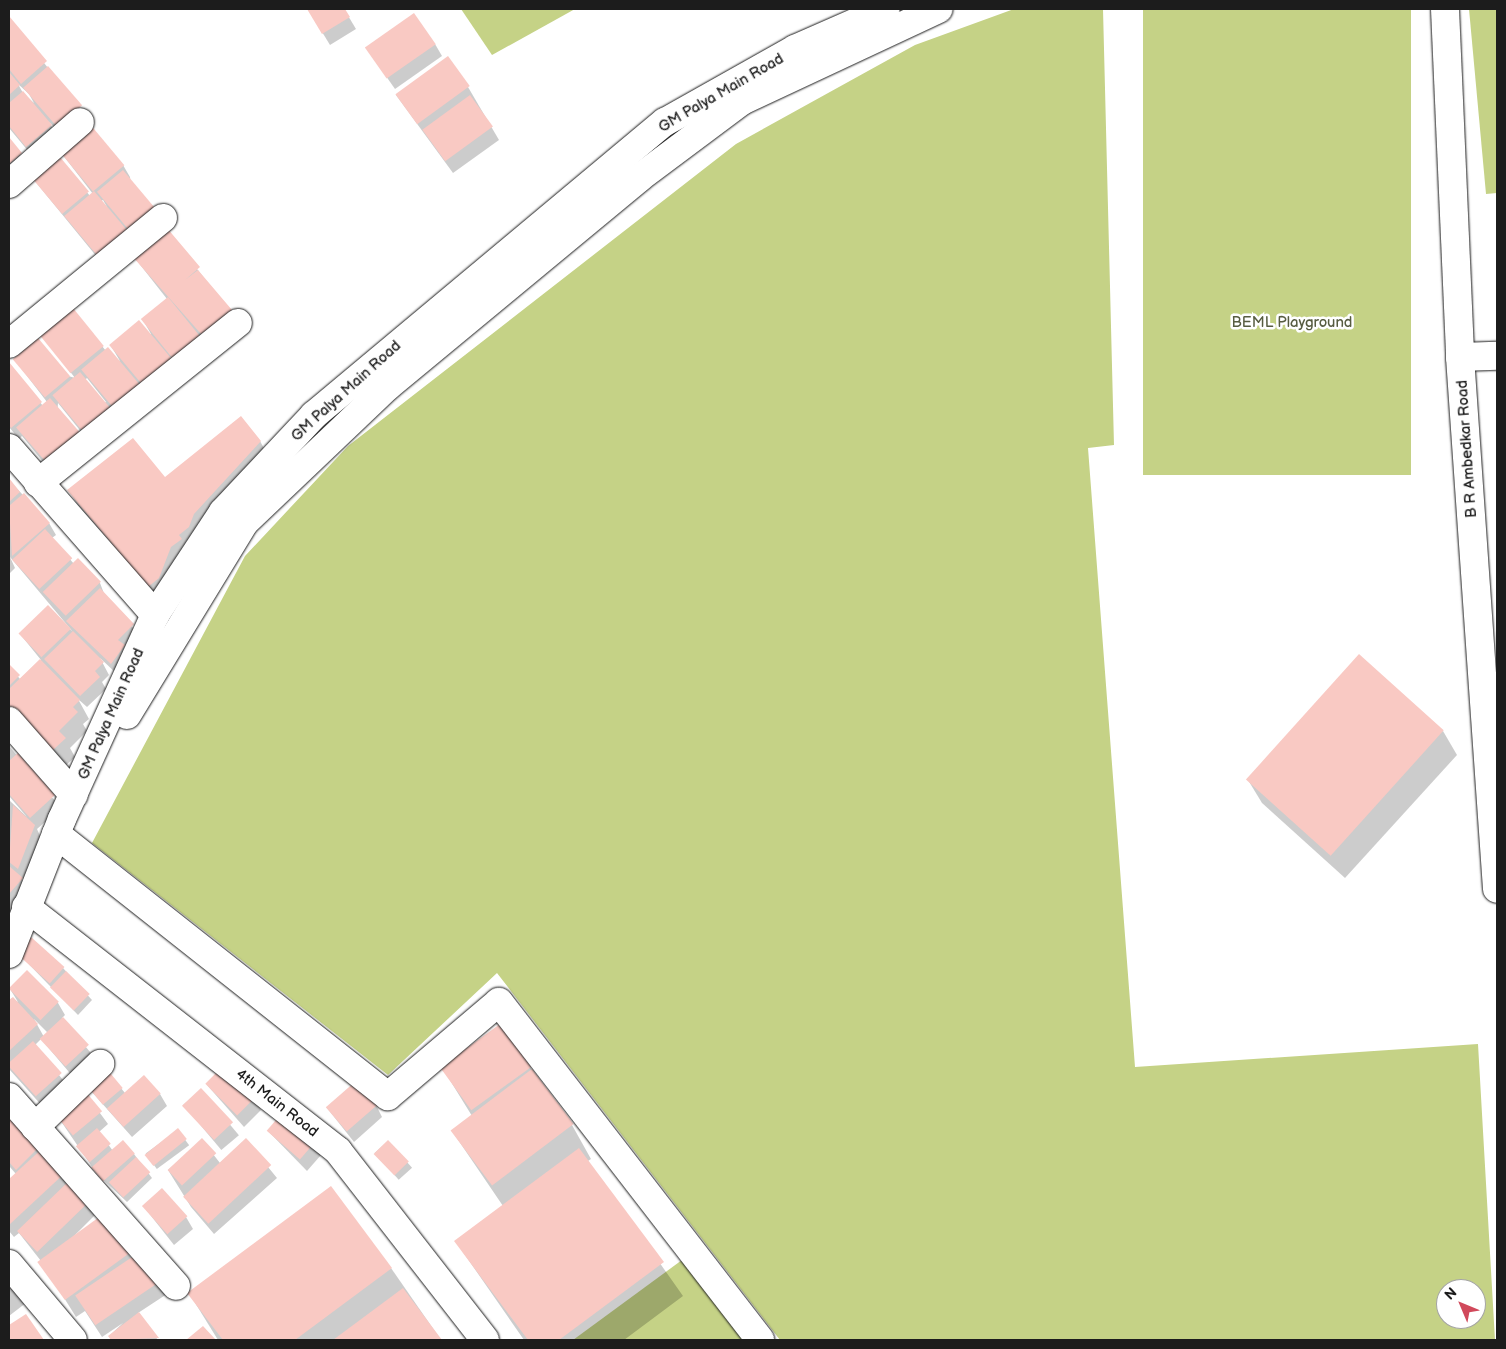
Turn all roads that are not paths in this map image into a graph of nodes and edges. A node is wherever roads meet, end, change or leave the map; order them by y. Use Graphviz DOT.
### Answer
graph roads {
  1 [pos="886,9"];
  2 [pos="938,9"];
  3 [pos="1445,9"];
  4 [pos="80,122"];
  5 [pos="9,184"];
  6 [pos="163,218"];
  7 [pos="238,323"];
  8 [pos="9,344"];
  9 [pos="1497,356"];
  10 [pos="1460,357"];
  11 [pos="9,448"];
  12 [pos="38,483"];
  13 [pos="155,615"];
  14 [pos="9,721"];
  15 [pos="74,795"];
  16 [pos="59,827"];
  17 [pos="1497,889"];
  18 [pos="26,907"];
  19 [pos="9,954"];
  20 [pos="100,1064"];
  21 [pos="9,1097"];
  22 [pos="35,1127"];
  23 [pos="9,1264"];
  24 [pos="176,1286"];
  25 [pos="72,1340"];
  26 [pos="485,1340"];
  27 [pos="760,1340"];
  1 -- 13 [label="street, GM Palya Main Road"];
  2 -- 16 [label="street"];
  3 -- 10 [label="street, B R Ambedkar Road"];
  4 -- 5 [label="street"];
  6 -- 8 [label="street"];
  7 -- 12 [label="street"];
  9 -- 10 [label="street"];
  10 -- 17 [label="street, B R Ambedkar Road"];
  11 -- 12 [label="street"];
  12 -- 13 [label="street"];
  13 -- 15 [label="street, GM Palya Main Road"];
  14 -- 15 [label="street"];
  15 -- 16 [label="street, GM Palya Main Road"];
  16 -- 18 [label="street, GM Palya Main Road"];
  16 -- 27 [label="street"];
  18 -- 19 [label="street, GM Palya Main Road"];
  18 -- 26 [label="street, 4th Main Road"];
  20 -- 22 [label="street"];
  21 -- 22 [label="street"];
  22 -- 24 [label="street"];
  23 -- 25 [label="street"];
}
